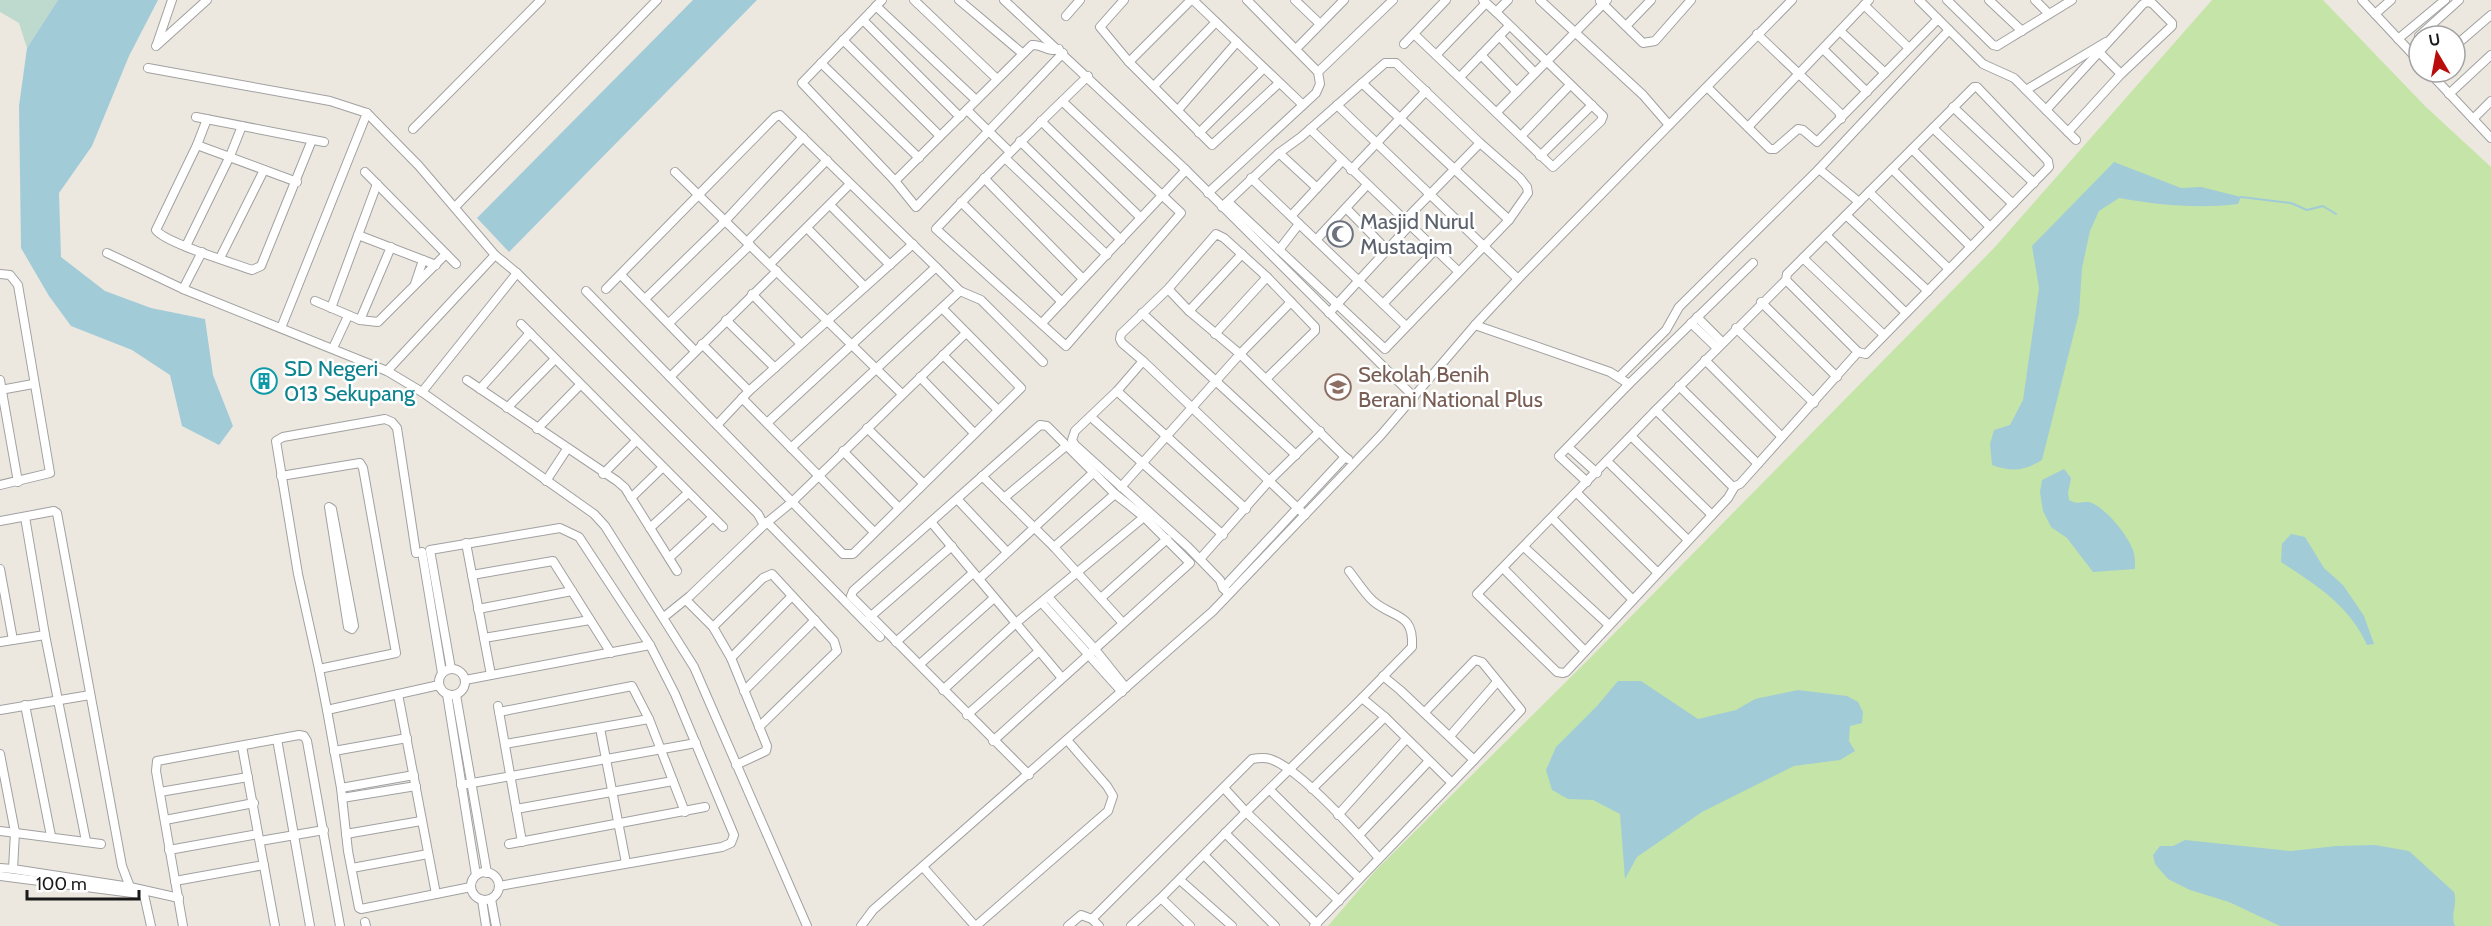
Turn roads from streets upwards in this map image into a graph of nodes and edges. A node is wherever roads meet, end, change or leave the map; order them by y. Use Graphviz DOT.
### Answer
graph roads {
  1 [pos="172,0"];
  2 [pos="207,0"];
  3 [pos="541,0"];
  4 [pos="657,0"];
  5 [pos="914,0"];
  6 [pos="959,0"];
  7 [pos="1004,0"];
  8 [pos="1080,0"];
  9 [pos="1124,0"];
  10 [pos="1192,0"];
  11 [pos="1247,0"];
  12 [pos="1295,0"];
  13 [pos="1344,0"];
  14 [pos="1393,0"];
  15 [pos="1446,0"];
  16 [pos="1508,0"];
  17 [pos="1540,0"];
  18 [pos="1651,0"];
  19 [pos="1692,0"];
  20 [pos="1792,0"];
  21 [pos="1919,0"];
  22 [pos="1947,0"];
  23 [pos="1989,0"];
  24 [pos="2035,0"];
  25 [pos="2072,0"];
  26 [pos="2362,0"];
  27 [pos="2391,0"];
  28 [pos="2445,0"];
  29 [pos="2459,0"];
  30 [pos="1485,1"];
  31 [pos="1603,1"];
  32 [pos="879,3"];
  33 [pos="1867,3"];
  34 [pos="1496,12"];
  35 [pos="2049,14"];
  36 [pos="2375,14"];
  37 [pos="2491,15"];
  38 [pos="1066,16"];
  39 [pos="1938,19"];
  40 [pos="863,20"];
  41 [pos="1216,22"];
  42 [pos="1319,23"];
  43 [pos="2432,24"];
  44 [pos="1509,26"];
  45 [pos="1626,26"];
  46 [pos="1949,30"];
  47 [pos="1840,31"];
  48 [pos="2022,31"];
  49 [pos="1574,33"];
  50 [pos="1413,34"];
  51 [pos="1757,34"];
  52 [pos="1499,36"];
  53 [pos="2467,36"];
  54 [pos="2398,39"];
  55 [pos="843,40"];
  56 [pos="2110,40"];
  57 [pos="1237,42"];
  58 [pos="1404,44"];
  59 [pos="1909,48"];
  60 [pos="2407,48"];
  61 [pos="1296,49"];
  62 [pos="1823,49"];
  63 [pos="1061,51"];
  64 [pos="1022,53"];
  65 [pos="2100,53"];
  66 [pos="1481,55"];
  67 [pos="2491,55"];
  68 [pos="1437,56"];
  69 [pos="1130,62"];
  70 [pos="1546,62"];
  71 [pos="821,63"];
  72 [pos="148,68"];
  73 [pos="1264,68"];
  74 [pos="1318,72"];
  75 [pos="1535,73"];
  76 [pos="1885,73"];
  77 [pos="1799,74"];
  78 [pos="2121,74"];
  79 [pos="1088,76"];
  80 [pos="1460,77"];
  81 [pos="997,79"];
  82 [pos="1279,82"];
  83 [pos="1362,83"];
  84 [pos="2440,84"];
  85 [pos="1570,85"];
  86 [pos="1154,86"];
  87 [pos="1707,87"];
  88 [pos="2026,90"];
  89 [pos="1426,91"];
  90 [pos="1517,92"];
  91 [pos="1868,92"];
  92 [pos="2449,94"];
  93 [pos="976,100"];
  94 [pos="1062,101"];
  95 [pos="2491,101"];
  96 [pos="1303,105"];
  97 [pos="1337,105"];
  98 [pos="1592,105"];
  99 [pos="1953,107"];
  100 [pos="967,110"];
  101 [pos="1178,110"];
  102 [pos="2046,110"];
  103 [pos="1497,112"];
  104 [pos="367,113"];
  105 [pos="196,117"];
  106 [pos="960,117"];
  107 [pos="207,119"];
  108 [pos="1400,119"];
  109 [pos="1841,119"];
  110 [pos="2473,119"];
  111 [pos="1041,121"];
  112 [pos="1669,124"];
  113 [pos="242,126"];
  114 [pos="1748,127"];
  115 [pos="1933,128"];
  116 [pos="413,129"];
  117 [pos="1310,129"];
  118 [pos="988,132"];
  119 [pos="2068,132"];
  120 [pos="1199,133"];
  121 [pos="940,136"];
  122 [pos="1521,136"];
  123 [pos="803,137"];
  124 [pos="2491,138"];
  125 [pos="312,140"];
  126 [pos="2076,140"];
  127 [pos="1020,141"];
  128 [pos="324,142"];
  129 [pos="1375,143"];
  130 [pos="1480,143"];
  131 [pos="197,145"];
  132 [pos="1911,149"];
  133 [pos="1279,153"];
  134 [pos="1007,155"];
  135 [pos="230,156"];
  136 [pos="1540,156"];
  137 [pos="919,158"];
  138 [pos="827,160"];
  139 [pos="1342,161"];
  140 [pos="1455,168"];
  141 [pos="1819,169"];
  142 [pos="1892,169"];
  143 [pos="264,170"];
  144 [pos="1186,170"];
  145 [pos="1351,170"];
  146 [pos="365,172"];
  147 [pos="675,172"];
  148 [pos="984,178"];
  149 [pos="1251,178"];
  150 [pos="895,181"];
  151 [pos="297,182"];
  152 [pos="2034,183"];
  153 [pos="377,184"];
  154 [pos="850,184"];
  155 [pos="1367,185"];
  156 [pos="1317,188"];
  157 [pos="1869,192"];
  158 [pos="1208,193"];
  159 [pos="1428,194"];
  160 [pos="1161,195"];
  161 [pos="699,196"];
  162 [pos="961,202"];
  163 [pos="1859,202"];
  164 [pos="1225,204"];
  165 [pos="2013,204"];
  166 [pos="830,205"];
  167 [pos="455,207"];
  168 [pos="1346,208"];
  169 [pos="1846,214"];
  170 [pos="1291,216"];
  171 [pos="1141,218"];
  172 [pos="1509,220"];
  173 [pos="725,221"];
  174 [pos="1299,224"];
  175 [pos="1406,224"];
  176 [pos="1990,227"];
  177 [pos="807,228"];
  178 [pos="358,235"];
  179 [pos="1826,235"];
  180 [pos="1120,240"];
  181 [pos="1316,240"];
  182 [pos="748,243"];
  183 [pos="913,244"];
  184 [pos="186,246"];
  185 [pos="1483,246"];
  186 [pos="391,247"];
  187 [pos="1971,247"];
  188 [pos="1279,250"];
  189 [pos="1388,251"];
  190 [pos="1434,251"];
  191 [pos="202,252"];
  192 [pos="107,253"];
  193 [pos="446,254"];
  194 [pos="1242,254"];
  195 [pos="495,255"];
  196 [pos="1107,255"];
  197 [pos="220,258"];
  198 [pos="1803,258"];
  199 [pos="423,260"];
  200 [pos="1753,262"];
  201 [pos="456,264"];
  202 [pos="890,264"];
  203 [pos="436,265"];
  204 [pos="936,267"];
  205 [pos="774,268"];
  206 [pos="1949,269"];
  207 [pos="1458,271"];
  208 [pos="517,273"];
  209 [pos="0,274"];
  210 [pos="621,275"];
  211 [pos="1267,277"];
  212 [pos="1083,279"];
  213 [pos="1518,279"];
  214 [pos="1359,280"];
  215 [pos="1786,280"];
  216 [pos="415,286"];
  217 [pos="865,287"];
  218 [pos="183,289"];
  219 [pos="606,289"];
  220 [pos="586,291"];
  221 [pos="960,291"];
  222 [pos="1928,291"];
  223 [pos="1171,292"];
  224 [pos="753,294"];
  225 [pos="645,299"];
  226 [pos="315,301"];
  227 [pos="1062,302"];
  228 [pos="1291,302"];
  229 [pos="1761,302"];
  230 [pos="1336,304"];
  231 [pos="1383,304"];
  232 [pos="331,308"];
  233 [pos="942,308"];
  234 [pos="1189,310"];
  235 [pos="1142,313"];
  236 [pos="1329,313"];
  237 [pos="1906,313"];
  238 [pos="348,316"];
  239 [pos="360,320"];
  240 [pos="726,320"];
  241 [pos="1694,320"];
  242 [pos="827,321"];
  243 [pos="669,323"];
  244 [pos="1042,323"];
  245 [pos="520,324"];
  246 [pos="1475,325"];
  247 [pos="1406,326"];
  248 [pos="281,328"];
  249 [pos="1736,328"];
  250 [pos="530,333"];
  251 [pos="966,333"];
  252 [pos="1215,334"];
  253 [pos="1884,335"];
  254 [pos="702,344"];
  255 [pos="801,344"];
  256 [pos="1720,345"];
  257 [pos="853,346"];
  258 [pos="333,348"];
  259 [pos="695,351"];
  260 [pos="1858,352"];
  261 [pos="1240,354"];
  262 [pos="943,355"];
  263 [pos="555,359"];
  264 [pos="1705,360"];
  265 [pos="1143,361"];
  266 [pos="1043,362"];
  267 [pos="775,368"];
  268 [pos="876,369"];
  269 [pos="387,371"];
  270 [pos="670,377"];
  271 [pos="920,377"];
  272 [pos="1619,377"];
  273 [pos="1837,377"];
  274 [pos="1266,379"];
  275 [pos="0,380"];
  276 [pos="467,380"];
  277 [pos="1217,382"];
  278 [pos="33,384"];
  279 [pos="1629,384"];
  280 [pos="580,385"];
  281 [pos="1679,386"];
  282 [pos="1,389"];
  283 [pos="480,389"];
  284 [pos="749,391"];
  285 [pos="1117,391"];
  286 [pos="422,392"];
  287 [pos="902,394"];
  288 [pos="742,398"];
  289 [pos="1414,398"];
  290 [pos="1814,403"];
  291 [pos="507,408"];
  292 [pos="1192,408"];
  293 [pos="998,410"];
  294 [pos="1656,410"];
  295 [pos="1091,417"];
  296 [pos="767,423"];
  297 [pos="717,425"];
  298 [pos="867,428"];
  299 [pos="537,429"];
  300 [pos="1320,431"];
  301 [pos="974,433"];
  302 [pos="1166,436"];
  303 [pos="1632,437"];
  304 [pos="1782,437"];
  305 [pos="636,441"];
  306 [pos="1066,446"];
  307 [pos="791,447"];
  308 [pos="1568,447"];
  309 [pos="567,449"];
  310 [pos="843,451"];
  311 [pos="1296,454"];
  312 [pos="1345,457"];
  313 [pos="1608,462"];
  314 [pos="1142,463"];
  315 [pos="1355,463"];
  316 [pos="1758,464"];
  317 [pos="663,467"];
  318 [pos="1094,473"];
  319 [pos="1597,473"];
  320 [pos="603,474"];
  321 [pos="281,476"];
  322 [pos="817,476"];
  323 [pos="982,476"];
  324 [pos="546,481"];
  325 [pos="1269,481"];
  326 [pos="18,482"];
  327 [pos="1587,482"];
  328 [pos="923,483"];
  329 [pos="0,485"];
  330 [pos="1736,486"];
  331 [pos="1121,487"];
  332 [pos="688,493"];
  333 [pos="1577,493"];
  334 [pos="1115,494"];
  335 [pos="631,498"];
  336 [pos="1004,498"];
  337 [pos="958,500"];
  338 [pos="792,502"];
  339 [pos="898,507"];
  340 [pos="1246,508"];
  341 [pos="1298,508"];
  342 [pos="1305,515"];
  343 [pos="1712,515"];
  344 [pos="25,517"];
  345 [pos="712,517"];
  346 [pos="1144,517"];
  347 [pos="1552,518"];
  348 [pos="0,521"];
  349 [pos="931,522"];
  350 [pos="766,523"];
  351 [pos="723,527"];
  352 [pos="650,528"];
  353 [pos="1033,529"];
  354 [pos="873,531"];
  355 [pos="1223,535"];
  356 [pos="1167,539"];
  357 [pos="1688,540"];
  358 [pos="466,543"];
  359 [pos="952,546"];
  360 [pos="1054,547"];
  361 [pos="1524,547"];
  362 [pos="423,551"];
  363 [pos="1007,552"];
  364 [pos="669,558"];
  365 [pos="1200,559"];
  366 [pos="343,566"];
  367 [pos="1503,568"];
  368 [pos="0,570"];
  369 [pos="677,571"];
  370 [pos="1349,571"];
  371 [pos="1078,572"];
  372 [pos="1658,573"];
  373 [pos="472,576"];
  374 [pos="976,576"];
  375 [pos="1223,588"];
  376 [pos="572,591"];
  377 [pos="1229,594"];
  378 [pos="792,596"];
  379 [pos="994,598"];
  380 [pos="1101,598"];
  381 [pos="686,600"];
  382 [pos="1045,600"];
  383 [pos="1633,600"];
  384 [pos="478,609"];
  385 [pos="664,617"];
  386 [pos="870,617"];
  387 [pos="590,620"];
  388 [pos="815,620"];
  389 [pos="1122,622"];
  390 [pos="1016,623"];
  391 [pos="1610,625"];
  392 [pos="713,627"];
  393 [pos="45,635"];
  394 [pos="880,637"];
  395 [pos="484,638"];
  396 [pos="13,640"];
  397 [pos="0,642"];
  398 [pos="896,642"];
  399 [pos="650,645"];
  400 [pos="1094,648"];
  401 [pos="1039,651"];
  402 [pos="1585,651"];
  403 [pos="611,652"];
  404 [pos="1087,654"];
  405 [pos="730,658"];
  406 [pos="920,664"];
  407 [pos="319,669"];
  408 [pos="451,669"];
  409 [pos="442,673"];
  410 [pos="491,675"];
  411 [pos="1383,676"];
  412 [pos="1062,678"];
  413 [pos="465,680"];
  414 [pos="1497,682"];
  415 [pos="439,685"];
  416 [pos="943,690"];
  417 [pos="1124,690"];
  418 [pos="744,691"];
  419 [pos="398,694"];
  420 [pos="447,694"];
  421 [pos="90,695"];
  422 [pos="456,695"];
  423 [pos="1362,698"];
  424 [pos="58,699"];
  425 [pos="25,705"];
  426 [pos="0,710"];
  427 [pos="327,710"];
  428 [pos="1425,712"];
  429 [pos="967,715"];
  430 [pos="1385,717"];
  431 [pos="648,719"];
  432 [pos="759,726"];
  433 [pos="600,728"];
  434 [pos="1450,735"];
  435 [pos="407,738"];
  436 [pos="277,739"];
  437 [pos="1406,739"];
  438 [pos="1067,740"];
  439 [pos="993,741"];
  440 [pos="696,743"];
  441 [pos="505,744"];
  442 [pos="242,746"];
  443 [pos="660,750"];
  444 [pos="334,751"];
  445 [pos="0,754"];
  446 [pos="606,759"];
  447 [pos="1474,760"];
  448 [pos="1429,761"];
  449 [pos="736,765"];
  450 [pos="1290,769"];
  451 [pos="414,775"];
  452 [pos="511,775"];
  453 [pos="1029,776"];
  454 [pos="248,777"];
  455 [pos="673,781"];
  456 [pos="1452,783"];
  457 [pos="472,784"];
  458 [pos="461,785"];
  459 [pos="416,786"];
  460 [pos="341,788"];
  461 [pos="1224,788"];
  462 [pos="3,789"];
  463 [pos="1312,789"];
  464 [pos="1270,790"];
  465 [pos="160,792"];
  466 [pos="612,793"];
  467 [pos="342,798"];
  468 [pos="254,803"];
  469 [pos="705,807"];
  470 [pos="516,809"];
  471 [pos="685,812"];
  472 [pos="1246,812"];
  473 [pos="1338,815"];
  474 [pos="165,820"];
  475 [pos="421,821"];
  476 [pos="618,824"];
  477 [pos="324,830"];
  478 [pos="0,831"];
  479 [pos="15,832"];
  480 [pos="1225,833"];
  481 [pos="346,834"];
  482 [pos="294,835"];
  483 [pos="51,836"];
  484 [pos="1359,836"];
  485 [pos="259,837"];
  486 [pos="86,841"];
  487 [pos="522,842"];
  488 [pos="101,844"];
  489 [pos="509,844"];
  490 [pos="170,850"];
  491 [pos="428,854"];
  492 [pos="1204,855"];
  493 [pos="1379,858"];
  494 [pos="626,863"];
  495 [pos="264,865"];
  496 [pos="923,867"];
  497 [pos="0,868"];
  498 [pos="352,868"];
  499 [pos="13,869"];
  500 [pos="487,873"];
  501 [pos="477,875"];
  502 [pos="0,876"];
  503 [pos="1359,878"];
  504 [pos="1180,880"];
  505 [pos="175,881"];
  506 [pos="499,886"];
  507 [pos="130,887"];
  508 [pos="471,887"];
  509 [pos="144,892"];
  510 [pos="436,894"];
  511 [pos="179,898"];
  512 [pos="1161,898"];
  513 [pos="491,899"];
  514 [pos="482,900"];
  515 [pos="1339,901"];
  516 [pos="1092,919"];
  517 [pos="1136,924"];
  518 [pos="1231,925"];
  519 [pos="1316,925"];
  520 [pos="151,926"];
  521 [pos="183,926"];
  522 [pos="275,926"];
  523 [pos="310,926"];
  524 [pos="340,926"];
  525 [pos="486,926"];
  526 [pos="496,926"];
  527 [pos="807,926"];
  528 [pos="861,926"];
  529 [pos="976,926"];
  530 [pos="1068,926"];
  531 [pos="1099,926"];
  532 [pos="1190,926"];
  533 [pos="1275,926"];
  1 -- 2 [label="street"];
  3 -- 116 [label="street"];
  4 -- 167 [label="street"];
  5 -- 81 [label="street"];
  6 -- 64 [label="street"];
  7 -- 63 [label="street"];
  8 -- 38 [label="street"];
  9 -- 69 [label="street"];
  10 -- 41 [label="street"];
  10 -- 69 [label="street"];
  11 -- 61 [label="street"];
  12 -- 42 [label="street"];
  13 -- 42 [label="street"];
  14 -- 74 [label="street"];
  15 -- 50 [label="street"];
  16 -- 34 [label="street"];
  17 -- 49 [label="street"];
  18 -- 45 [label="street"];
  19 -- 45 [label="street"];
  20 -- 51 [label="street"];
  21 -- 39 [label="street"];
  22 -- 48 [label="street"];
  23 -- 48 [label="street"];
  24 -- 35 [label="street"];
  25 -- 35 [label="street"];
  26 -- 36 [label="street"];
  27 -- 36 [label="street"];
  28 -- 54 [label="street"];
  29 -- 43 [label="street"];
  30 -- 34 [label="street"];
  30 -- 68 [label="street"];
  31 -- 45 [label="street"];
  31 -- 49 [label="street"];
  32 -- 40 [label="street"];
  32 -- 93 [label="street"];
  33 -- 47 [label="street"];
  33 -- 59 [label="street"];
  34 -- 44 [label="street"];
  35 -- 48 [label="street"];
  36 -- 54 [label="street"];
  37 -- 53 [label="street"];
  39 -- 46 [label="street"];
  39 -- 59 [label="street"];
  40 -- 55 [label="street"];
  40 -- 106 [label="street"];
  41 -- 57 [label="street"];
  41 -- 86 [label="street"];
  42 -- 61 [label="street"];
  44 -- 52 [label="street"];
  44 -- 70 [label="street"];
  46 -- 88 [label="street"];
  46 -- 141 [label="street"];
  47 -- 62 [label="street"];
  47 -- 76 [label="street"];
  49 -- 70 [label="street"];
  49 -- 112 [label="street"];
  50 -- 58 [label="street"];
  50 -- 68 [label="street"];
  51 -- 77 [label="street"];
  51 -- 87 [label="street"];
  52 -- 66 [label="street"];
  52 -- 75 [label="street"];
  54 -- 60 [label="street"];
  55 -- 71 [label="street"];
  55 -- 121 [label="street"];
  56 -- 65 [label="street"];
  56 -- 78 [label="street"];
  56 -- 88 [label="street"];
  57 -- 73 [label="street"];
  57 -- 101 [label="street"];
  59 -- 76 [label="street"];
  61 -- 74 [label="street"];
  62 -- 77 [label="street"];
  62 -- 91 [label="street"];
  63 -- 64 [label="street"];
  63 -- 79 [label="street"];
  63 -- 118 [label="street"];
  64 -- 81 [label="street"];
  65 -- 78 [label="street"];
  65 -- 102 [label="street"];
  66 -- 80 [label="street"];
  66 -- 90 [label="street"];
  67 -- 92 [label="street"];
  68 -- 80 [label="street"];
  69 -- 86 [label="street"];
  70 -- 75 [label="street"];
  70 -- 85 [label="street"];
  71 -- 137 [label="street"];
  71 -- 150 [label="street"];
  72 -- 104 [label="street"];
  73 -- 82 [label="street"];
  73 -- 120 [label="street"];
  74 -- 96 [label="street"];
  75 -- 90 [label="street"];
  76 -- 91 [label="street"];
  77 -- 109 [label="street"];
  77 -- 114 [label="street"];
  78 -- 119 [label="street"];
  79 -- 94 [label="street"];
  79 -- 144 [label="street"];
  80 -- 103 [label="street"];
  81 -- 93 [label="street"];
  82 -- 96 [label="street"];
  82 -- 120 [label="street"];
  83 -- 89 [label="street"];
  83 -- 97 [label="street"];
  83 -- 108 [label="street"];
  84 -- 92 [label="street"];
  85 -- 98 [label="street"];
  85 -- 122 [label="street"];
  86 -- 101 [label="street"];
  87 -- 112 [label="street"];
  87 -- 114 [label="street"];
  88 -- 102 [label="street"];
  89 -- 108 [label="street"];
  89 -- 130 [label="street"];
  90 -- 103 [label="street"];
  91 -- 109 [label="street"];
  92 -- 110 [label="street"];
  93 -- 100 [label="street"];
  94 -- 111 [label="street"];
  94 -- 160 [label="street"];
  95 -- 110 [label="street"];
  96 -- 158 [label="street"];
  97 -- 117 [label="street"];
  97 -- 129 [label="street"];
  98 -- 136 [label="street"];
  98 -- 136 [label="street"];
  99 -- 115 [label="street"];
  99 -- 152 [label="street"];
  99 -- 152 [label="street"];
  100 -- 106 [label="street"];
  100 -- 118 [label="street"];
  101 -- 120 [label="street"];
  102 -- 119 [label="street"];
  103 -- 122 [label="street"];
  104 -- 167 [label="street"];
  104 -- 248 [label="street"];
  105 -- 107 [label="street"];
  106 -- 121 [label="street"];
  107 -- 113 [label="street"];
  107 -- 131 [label="street"];
  108 -- 129 [label="street"];
  108 -- 140 [label="street"];
  109 -- 114 [label="street"];
  110 -- 124 [label="street"];
  111 -- 127 [label="street"];
  111 -- 171 [label="street"];
  112 -- 213 [label="street"];
  113 -- 125 [label="street"];
  113 -- 135 [label="street"];
  115 -- 132 [label="street"];
  115 -- 165 [label="street"];
  117 -- 133 [label="street"];
  117 -- 139 [label="street"];
  118 -- 134 [label="street"];
  118 -- 150 [label="street"];
  119 -- 126 [label="street"];
  121 -- 137 [label="street"];
  122 -- 136 [label="street"];
  123 -- 138 [label="street"];
  123 -- 161 [label="street"];
  123 -- 173 [label="street"];
  125 -- 128 [label="street"];
  125 -- 151 [label="street"];
  127 -- 134 [label="street"];
  127 -- 180 [label="street"];
  129 -- 145 [label="street"];
  129 -- 159 [label="street"];
  130 -- 140 [label="street"];
  130 -- 172 [label="street"];
  131 -- 135 [label="street"];
  131 -- 184 [label="street"];
  132 -- 142 [label="street"];
  132 -- 176 [label="street"];
  133 -- 149 [label="street"];
  133 -- 156 [label="street"];
  134 -- 148 [label="street"];
  134 -- 196 [label="street"];
  135 -- 143 [label="street"];
  135 -- 184 [label="street"];
  137 -- 150 [label="street"];
  138 -- 154 [label="street"];
  138 -- 182 [label="street"];
  139 -- 145 [label="street"];
  139 -- 156 [label="street"];
  140 -- 159 [label="street"];
  140 -- 172 [label="street"];
  141 -- 163 [label="street"];
  141 -- 272 [label="street"];
  142 -- 157 [label="street"];
  142 -- 187 [label="street"];
  143 -- 151 [label="street"];
  143 -- 197 [label="street"];
  144 -- 158 [label="street"];
  144 -- 160 [label="street"];
  145 -- 155 [label="street"];
  146 -- 153 [label="street"];
  147 -- 161 [label="street"];
  148 -- 162 [label="street"];
  148 -- 212 [label="street"];
  149 -- 164 [label="street"];
  149 -- 170 [label="street"];
  151 -- 197 [label="street"];
  152 -- 165 [label="street"];
  153 -- 178 [label="street"];
  153 -- 193 [label="street"];
  154 -- 166 [label="street"];
  154 -- 183 [label="street"];
  155 -- 168 [label="street"];
  155 -- 175 [label="street"];
  156 -- 170 [label="street"];
  157 -- 163 [label="street"];
  157 -- 206 [label="street"];
  158 -- 164 [label="street"];
  159 -- 175 [label="street"];
  159 -- 185 [label="street"];
  160 -- 171 [label="street"];
  160 -- 244 [label="street"];
  161 -- 173 [label="street"];
  161 -- 210 [label="street"];
  162 -- 227 [label="street"];
  162 -- 244 [label="street"];
  163 -- 169 [label="street"];
  164 -- 188 [label="street"];
  164 -- 236 [label="street"];
  165 -- 176 [label="street"];
  166 -- 177 [label="street"];
  166 -- 202 [label="street"];
  167 -- 195 [label="street"];
  168 -- 181 [label="street"];
  168 -- 189 [label="street"];
  169 -- 179 [label="street"];
  169 -- 222 [label="street"];
  170 -- 174 [label="street"];
  171 -- 180 [label="street"];
  172 -- 185 [label="street"];
  173 -- 182 [label="street"];
  173 -- 225 [label="street"];
  174 -- 181 [label="street"];
  174 -- 188 [label="street"];
  175 -- 189 [label="street"];
  175 -- 190 [label="street"];
  176 -- 187 [label="street"];
  177 -- 205 [label="street"];
  177 -- 217 [label="street"];
  178 -- 186 [label="street"];
  178 -- 232 [label="street"];
  179 -- 198 [label="street"];
  179 -- 237 [label="street"];
  180 -- 196 [label="street"];
  181 -- 214 [label="street"];
  182 -- 205 [label="street"];
  182 -- 243 [label="street"];
  183 -- 202 [label="street"];
  183 -- 204 [label="street"];
  184 -- 191 [label="street"];
  185 -- 207 [label="street"];
  185 -- 213 [label="street"];
  186 -- 199 [label="street"];
  186 -- 239 [label="street"];
  187 -- 206 [label="street"];
  188 -- 230 [label="street"];
  189 -- 214 [label="street"];
  190 -- 207 [label="street"];
  190 -- 231 [label="street"];
  191 -- 197 [label="street"];
  191 -- 218 [label="street"];
  192 -- 218 [label="street"];
  193 -- 201 [label="street"];
  193 -- 203 [label="street"];
  194 -- 211 [label="street"];
  194 -- 234 [label="street"];
  194 -- 235 [label="street"];
  195 -- 208 [label="street"];
  195 -- 269 [label="street"];
  196 -- 212 [label="street"];
  198 -- 215 [label="street"];
  198 -- 253 [label="street"];
  199 -- 203 [label="street"];
  199 -- 216 [label="street"];
  200 -- 241 [label="street"];
  202 -- 217 [label="street"];
  203 -- 216 [label="street"];
  204 -- 221 [label="street"];
  204 -- 257 [label="street"];
  205 -- 224 [label="street"];
  205 -- 242 [label="street"];
  206 -- 222 [label="street"];
  207 -- 247 [label="street"];
  208 -- 286 [label="street"];
  208 -- 350 [label="street"];
  209 -- 278 [label="street"];
  210 -- 219 [label="street"];
  210 -- 225 [label="street"];
  211 -- 228 [label="street"];
  211 -- 252 [label="street"];
  212 -- 227 [label="street"];
  213 -- 246 [label="street"];
  214 -- 230 [label="street"];
  214 -- 231 [label="street"];
  215 -- 229 [label="street"];
  215 -- 260 [label="street"];
  216 -- 239 [label="street"];
  217 -- 242 [label="street"];
  218 -- 248 [label="street"];
  220 -- 270 [label="street"];
  221 -- 233 [label="street"];
  221 -- 266 [label="street"];
  222 -- 237 [label="street"];
  223 -- 234 [label="street"];
  224 -- 240 [label="street"];
  224 -- 255 [label="street"];
  225 -- 243 [label="street"];
  226 -- 232 [label="street"];
  227 -- 244 [label="street"];
  228 -- 261 [label="street"];
  228 -- 274 [label="street"];
  229 -- 249 [label="street"];
  229 -- 273 [label="street"];
  230 -- 236 [label="street"];
  230 -- 247 [label="street"];
  231 -- 247 [label="street"];
  232 -- 238 [label="street"];
  233 -- 251 [label="street"];
  233 -- 268 [label="street"];
  234 -- 252 [label="street"];
  235 -- 265 [label="street"];
  235 -- 277 [label="street"];
  236 -- 289 [label="street"];
  237 -- 253 [label="street"];
  238 -- 239 [label="street"];
  238 -- 258 [label="street"];
  240 -- 254 [label="street"];
  240 -- 267 [label="street"];
  241 -- 256 [label="street"];
  241 -- 279 [label="street"];
  242 -- 255 [label="street"];
  242 -- 257 [label="street"];
  243 -- 259 [label="street"];
  245 -- 250 [label="street"];
  246 -- 272 [label="street"];
  246 -- 289 [label="street"];
  248 -- 258 [label="street"];
  249 -- 256 [label="street"];
  249 -- 290 [label="street"];
  250 -- 263 [label="street"];
  250 -- 283 [label="street"];
  251 -- 262 [label="street"];
  251 -- 293 [label="street"];
  252 -- 261 [label="street"];
  253 -- 260 [label="street"];
  254 -- 259 [label="street"];
  254 -- 284 [label="street"];
  255 -- 267 [label="street"];
  256 -- 264 [label="street"];
  257 -- 268 [label="street"];
  257 -- 296 [label="street"];
  258 -- 269 [label="street"];
  259 -- 270 [label="street"];
  260 -- 273 [label="street"];
  261 -- 274 [label="street"];
  261 -- 277 [label="street"];
  262 -- 271 [label="street"];
  262 -- 293 [label="street"];
  263 -- 280 [label="street"];
  263 -- 291 [label="street"];
  264 -- 281 [label="street"];
  264 -- 304 [label="street"];
  265 -- 285 [label="street"];
  265 -- 292 [label="street"];
  267 -- 284 [label="street"];
  268 -- 287 [label="street"];
  268 -- 307 [label="street"];
  269 -- 286 [label="street"];
  270 -- 297 [label="street"];
  271 -- 287 [label="street"];
  271 -- 301 [label="street"];
  272 -- 279 [label="street"];
  273 -- 290 [label="street"];
  274 -- 300 [label="street"];
  275 -- 282 [label="street"];
  276 -- 283 [label="street"];
  277 -- 292 [label="street"];
  277 -- 311 [label="street"];
  278 -- 282 [label="street"];
  278 -- 326 [label="street"];
  279 -- 308 [label="street"];
  280 -- 299 [label="street"];
  280 -- 305 [label="street"];
  281 -- 294 [label="street"];
  281 -- 316 [label="street"];
  282 -- 326 [label="street"];
  283 -- 291 [label="street"];
  284 -- 288 [label="street"];
  285 -- 295 [label="street"];
  285 -- 302 [label="street"];
  286 -- 324 [label="street"];
  287 -- 298 [label="street"];
  288 -- 296 [label="street"];
  288 -- 297 [label="street"];
  289 -- 315 [label="street"];
  290 -- 304 [label="street"];
  291 -- 299 [label="street"];
  292 -- 302 [label="street"];
  292 -- 325 [label="street"];
  293 -- 301 [label="street"];
  294 -- 303 [label="street"];
  294 -- 330 [label="street"];
  295 -- 314 [label="street"];
  295 -- 331 [label="street"];
  296 -- 307 [label="street"];
  297 -- 338 [label="street"];
  298 -- 310 [label="street"];
  298 -- 328 [label="street"];
  299 -- 309 [label="street"];
  300 -- 311 [label="street"];
  300 -- 312 [label="street"];
  301 -- 328 [label="street"];
  302 -- 314 [label="street"];
  302 -- 340 [label="street"];
  303 -- 313 [label="street"];
  303 -- 343 [label="street"];
  304 -- 316 [label="street"];
  305 -- 317 [label="street"];
  305 -- 320 [label="street"];
  306 -- 318 [label="street"];
  306 -- 323 [label="street"];
  306 -- 336 [label="street"];
  307 -- 322 [label="street"];
  308 -- 319 [label="street"];
  308 -- 327 [label="street"];
  309 -- 320 [label="street"];
  309 -- 324 [label="street"];
  310 -- 322 [label="street"];
  310 -- 339 [label="street"];
  311 -- 325 [label="street"];
  312 -- 315 [label="street"];
  312 -- 341 [label="street"];
  313 -- 319 [label="street"];
  313 -- 357 [label="street"];
  314 -- 331 [label="street"];
  314 -- 355 [label="street"];
  315 -- 342 [label="street"];
  316 -- 330 [label="street"];
  317 -- 332 [label="street"];
  317 -- 335 [label="street"];
  318 -- 334 [label="street"];
  318 -- 353 [label="street"];
  319 -- 327 [label="street"];
  320 -- 335 [label="street"];
  321 -- 362 [label="street"];
  321 -- 407 [label="street"];
  321 -- 407 [label="street"];
  322 -- 338 [label="street"];
  322 -- 354 [label="street"];
  323 -- 336 [label="street"];
  323 -- 337 [label="street"];
  324 -- 385 [label="street"];
  325 -- 340 [label="street"];
  325 -- 341 [label="street"];
  326 -- 329 [label="street"];
  327 -- 333 [label="street"];
  328 -- 339 [label="street"];
  330 -- 343 [label="street"];
  331 -- 365 [label="street"];
  332 -- 345 [label="street"];
  332 -- 352 [label="street"];
  333 -- 347 [label="street"];
  333 -- 372 [label="street"];
  334 -- 346 [label="street"];
  334 -- 360 [label="street"];
  335 -- 352 [label="street"];
  336 -- 353 [label="street"];
  337 -- 349 [label="street"];
  337 -- 363 [label="street"];
  338 -- 350 [label="street"];
  338 -- 354 [label="street"];
  339 -- 354 [label="street"];
  340 -- 355 [label="street"];
  341 -- 342 [label="street"];
  341 -- 375 [label="street"];
  342 -- 377 [label="street"];
  343 -- 357 [label="street"];
  344 -- 348 [label="street"];
  344 -- 393 [label="street"];
  344 -- 421 [label="street"];
  345 -- 351 [label="street"];
  345 -- 364 [label="street"];
  346 -- 356 [label="street"];
  346 -- 371 [label="street"];
  347 -- 361 [label="street"];
  347 -- 383 [label="street"];
  349 -- 359 [label="street"];
  349 -- 386 [label="street"];
  350 -- 381 [label="street"];
  350 -- 394 [label="street"];
  352 -- 364 [label="street"];
  353 -- 360 [label="street"];
  353 -- 363 [label="street"];
  355 -- 365 [label="street"];
  356 -- 380 [label="street"];
  356 -- 389 [label="street"];
  357 -- 372 [label="street"];
  358 -- 362 [label="street"];
  358 -- 373 [label="street"];
  358 -- 399 [label="street"];
  359 -- 374 [label="street"];
  359 -- 386 [label="street"];
  360 -- 371 [label="street"];
  361 -- 367 [label="street"];
  361 -- 391 [label="street"];
  362 -- 408 [label="street"];
  362 -- 409 [label="street"];
  363 -- 374 [label="street"];
  364 -- 369 [label="street"];
  365 -- 375 [label="street"];
  366 -- 366 [label="street"];
  367 -- 402 [label="street"];
  367 -- 402 [label="street"];
  368 -- 396 [label="street"];
  370 -- 411 [label="street"];
  371 -- 380 [label="street"];
  371 -- 382 [label="street"];
  372 -- 383 [label="street"];
  373 -- 376 [label="street"];
  373 -- 384 [label="street"];
  374 -- 379 [label="street"];
  374 -- 398 [label="street"];
  375 -- 377 [label="street"];
  376 -- 384 [label="street"];
  376 -- 387 [label="street"];
  377 -- 417 [label="street"];
  378 -- 388 [label="street"];
  378 -- 392 [label="street"];
  378 -- 405 [label="street"];
  379 -- 390 [label="street"];
  379 -- 406 [label="street"];
  380 -- 389 [label="street"];
  381 -- 385 [label="street"];
  381 -- 392 [label="street"];
  382 -- 390 [label="street"];
  382 -- 400 [label="street"];
  382 -- 404 [label="street"];
  383 -- 391 [label="street"];
  384 -- 395 [label="street"];
  385 -- 449 [label="street"];
  386 -- 398 [label="street"];
  387 -- 395 [label="street"];
  387 -- 403 [label="street"];
  388 -- 418 [label="street"];
  388 -- 432 [label="street"];
  389 -- 400 [label="street"];
  390 -- 401 [label="street"];
  390 -- 416 [label="street"];
  391 -- 402 [label="street"];
  392 -- 405 [label="street"];
  393 -- 396 [label="street"];
  393 -- 424 [label="street"];
  395 -- 410 [label="street"];
  396 -- 397 [label="street"];
  398 -- 406 [label="street"];
  399 -- 403 [label="street"];
  399 -- 440 [label="street"];
  400 -- 404 [label="street"];
  400 -- 417 [label="street"];
  401 -- 412 [label="street"];
  401 -- 429 [label="street"];
  403 -- 410 [label="street"];
  404 -- 412 [label="street"];
  404 -- 417 [label="street"];
  405 -- 418 [label="street"];
  406 -- 416 [label="street"];
  407 -- 427 [label="street"];
  408 -- 409 [label="street"];
  408 -- 413 [label="street"];
  409 -- 415 [label="street"];
  410 -- 413 [label="street"];
  411 -- 423 [label="street"];
  411 -- 428 [label="street"];
  412 -- 439 [label="street"];
  413 -- 422 [label="street"];
  414 -- 428 [label="street"];
  414 -- 434 [label="street"];
  414 -- 447 [label="street"];
  415 -- 419 [label="street"];
  415 -- 420 [label="street"];
  416 -- 429 [label="street"];
  417 -- 438 [label="street"];
  418 -- 432 [label="street"];
  419 -- 427 [label="street"];
  419 -- 435 [label="street"];
  420 -- 422 [label="street"];
  420 -- 458 [label="street"];
  421 -- 424 [label="street"];
  421 -- 507 [label="street"];
  422 -- 457 [label="street"];
  423 -- 430 [label="street"];
  423 -- 450 [label="street"];
  424 -- 425 [label="street"];
  424 -- 486 [label="street"];
  425 -- 426 [label="street"];
  425 -- 483 [label="street"];
  427 -- 444 [label="street"];
  428 -- 434 [label="street"];
  429 -- 439 [label="street"];
  430 -- 437 [label="street"];
  430 -- 463 [label="street"];
  431 -- 433 [label="street"];
  431 -- 441 [label="street"];
  431 -- 443 [label="street"];
  432 -- 449 [label="street"];
  433 -- 441 [label="street"];
  433 -- 446 [label="street"];
  434 -- 447 [label="street"];
  435 -- 444 [label="street"];
  435 -- 451 [label="street"];
  436 -- 442 [label="street"];
  436 -- 477 [label="street"];
  436 -- 482 [label="street"];
  437 -- 448 [label="street"];
  437 -- 473 [label="street"];
  438 -- 453 [label="street"];
  438 -- 529 [label="street"];
  439 -- 453 [label="street"];
  440 -- 443 [label="street"];
  440 -- 494 [label="street"];
  441 -- 452 [label="street"];
  442 -- 454 [label="street"];
  442 -- 465 [label="street"];
  443 -- 446 [label="street"];
  443 -- 455 [label="street"];
  444 -- 460 [label="street"];
  445 -- 462 [label="street"];
  446 -- 452 [label="street"];
  446 -- 466 [label="street"];
  447 -- 456 [label="street"];
  448 -- 456 [label="street"];
  448 -- 484 [label="street"];
  449 -- 527 [label="street"];
  450 -- 461 [label="street"];
  450 -- 463 [label="street"];
  450 -- 464 [label="street"];
  451 -- 459 [label="street"];
  451 -- 460 [label="street"];
  452 -- 457 [label="street"];
  452 -- 470 [label="street"];
  453 -- 496 [label="street"];
  454 -- 465 [label="street"];
  454 -- 468 [label="street"];
  455 -- 466 [label="street"];
  455 -- 471 [label="street"];
  456 -- 493 [label="street"];
  457 -- 458 [label="street"];
  457 -- 500 [label="street"];
  458 -- 501 [label="street"];
  459 -- 467 [label="street"];
  459 -- 475 [label="street"];
  460 -- 467 [label="street"];
  461 -- 472 [label="street"];
  461 -- 516 [label="street"];
  462 -- 479 [label="street"];
  463 -- 473 [label="street"];
  464 -- 472 [label="street"];
  464 -- 503 [label="street"];
  465 -- 474 [label="street"];
  466 -- 470 [label="street"];
  466 -- 476 [label="street"];
  467 -- 481 [label="street"];
  468 -- 474 [label="street"];
  468 -- 485 [label="street"];
  469 -- 471 [label="street"];
  470 -- 487 [label="street"];
  471 -- 476 [label="street"];
  472 -- 480 [label="street"];
  472 -- 515 [label="street"];
  473 -- 484 [label="street"];
  474 -- 490 [label="street"];
  475 -- 481 [label="street"];
  475 -- 491 [label="street"];
  476 -- 487 [label="street"];
  476 -- 494 [label="street"];
  477 -- 482 [label="street"];
  477 -- 524 [label="street"];
  478 -- 479 [label="street"];
  479 -- 483 [label="street"];
  479 -- 499 [label="street"];
  480 -- 492 [label="street"];
  480 -- 519 [label="street"];
  481 -- 498 [label="street"];
  482 -- 485 [label="street"];
  482 -- 523 [label="street"];
  483 -- 486 [label="street"];
  484 -- 493 [label="street"];
  485 -- 490 [label="street"];
  485 -- 495 [label="street"];
  486 -- 488 [label="street"];
  487 -- 489 [label="street"];
  490 -- 505 [label="street"];
  491 -- 498 [label="street"];
  491 -- 510 [label="street"];
  492 -- 504 [label="street"];
  492 -- 533 [label="street"];
  493 -- 503 [label="street"];
  494 -- 506 [label="street"];
  495 -- 505 [label="street"];
  495 -- 522 [label="street"];
  496 -- 528 [label="street"];
  496 -- 529 [label="street"];
  497 -- 499 [label="street"];
  498 -- 510 [label="street"];
  499 -- 507 [label="street"];
  500 -- 501 [label="street"];
  500 -- 506 [label="street"];
  501 -- 508 [label="street"];
  502 -- 509 [label="street"];
  503 -- 515 [label="street"];
  504 -- 512 [label="street"];
  504 -- 518 [label="street"];
  505 -- 511 [label="street"];
  506 -- 513 [label="street"];
  507 -- 509 [label="street"];
  508 -- 510 [label="street"];
  508 -- 514 [label="street"];
  509 -- 511 [label="street"];
  509 -- 520 [label="street"];
  511 -- 521 [label="street"];
  512 -- 517 [label="street"];
  512 -- 532 [label="street"];
  513 -- 514 [label="street"];
  513 -- 526 [label="street"];
  514 -- 525 [label="street"];
  515 -- 519 [label="street"];
  516 -- 530 [label="street"];
  516 -- 531 [label="street"];
}
